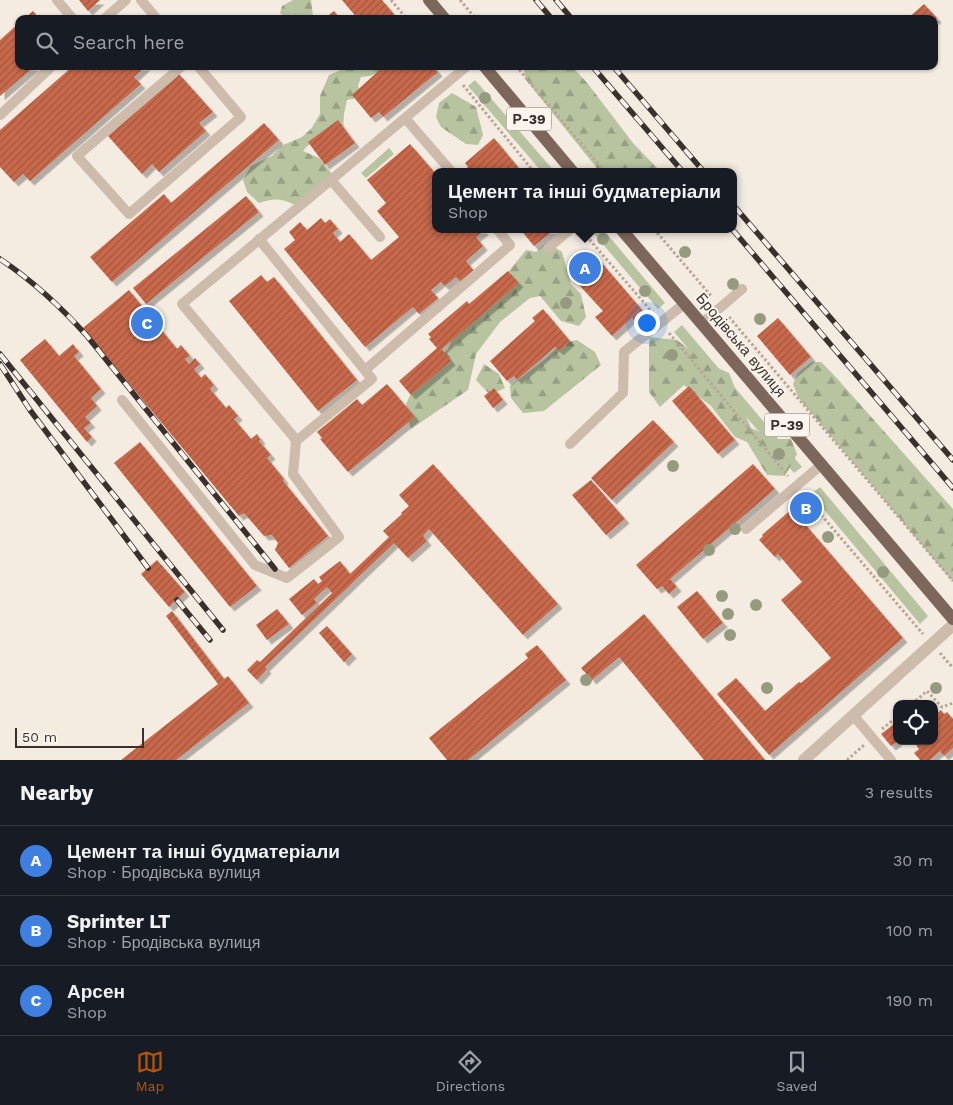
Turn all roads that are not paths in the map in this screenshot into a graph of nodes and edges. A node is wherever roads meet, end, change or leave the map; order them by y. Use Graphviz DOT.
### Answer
graph roads {
  1 [pos="57,0"];
  2 [pos="126,0"];
  3 [pos="141,0"];
  4 [pos="429,0"];
  5 [pos="70,15"];
  6 [pos="109,15"];
  7 [pos="154,15"];
  8 [pos="442,15"];
  9 [pos="48,70"];
  10 [pos="177,70"];
  11 [pos="201,70"];
  12 [pos="462,70"];
  13 [pos="487,70"];
  14 [pos="0,115"];
  15 [pos="405,118"];
  16 [pos="448,168"];
  17 [pos="570,168"];
  18 [pos="331,180"];
  19 [pos="500,233"];
  20 [pos="566,233"];
  21 [pos="624,233"];
  22 [pos="380,238"];
  23 [pos="259,239"];
  24 [pos="548,248"];
  25 [pos="742,289"];
  26 [pos="684,304"];
  27 [pos="701,324"];
  28 [pos="365,370"];
  29 [pos="122,400"];
  30 [pos="296,441"];
  31 [pos="570,444"];
  32 [pos="821,465"];
  33 [pos="746,529"];
  34 [pos="953,619"];
  35 [pos="953,626"];
  36 [pos="853,716"];
  37 [pos="804,760"];
  38 [pos="891,760"];
  1 -- 5 [label="lane"];
  2 -- 6 [label="lane"];
  3 -- 7 [label="lane"];
  4 -- 8 [label="main road"];
  9 -- 14 [label="lane"];
  10 -- 11 [label="lane"];
  12 -- 15 [label="lane"];
  13 -- 17 [label="main road, Р-39"];
  15 -- 16 [label="lane"];
  15 -- 18 [label="lane"];
  18 -- 22 [label="lane"];
  18 -- 23 [label="lane"];
  19 -- 28 [label="lane"];
  20 -- 24 [label="lane"];
  21 -- 26 [label="main road, Бродівська вулиця / Р-39"];
  23 -- 28 [label="lane"];
  23 -- 30 [label="lane"];
  25 -- 27 [label="lane"];
  26 -- 27 [label="main road, Бродівська вулиця / Р-39"];
  26 -- 31 [label="lane"];
  27 -- 32 [label="main road, Бродівська вулиця / Р-39"];
  28 -- 30 [label="lane"];
  29 -- 30 [label="lane"];
  32 -- 33 [label="lane"];
  32 -- 34 [label="main road, Бродівська вулиця / Р-39"];
  35 -- 36 [label="street"];
  36 -- 37 [label="street"];
  36 -- 38 [label="lane"];
}
